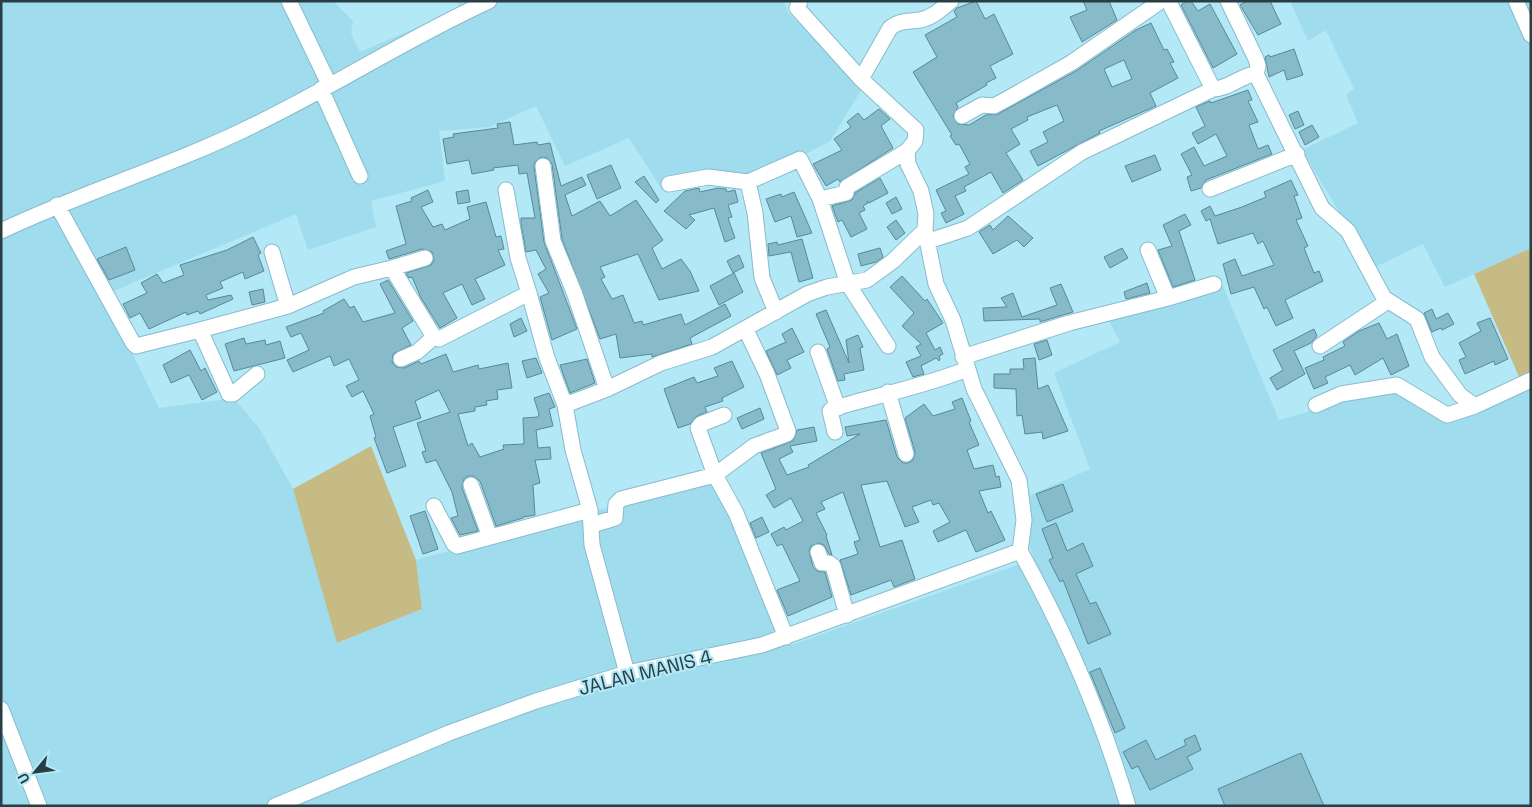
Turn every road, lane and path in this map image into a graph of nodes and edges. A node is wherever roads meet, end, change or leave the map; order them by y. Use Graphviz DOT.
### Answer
graph roads {
  1 [pos="289,1"];
  2 [pos="490,1"];
  3 [pos="951,1"];
  4 [pos="1228,1"];
  5 [pos="1516,1"];
  6 [pos="1163,2"];
  7 [pos="796,3"];
  8 [pos="1531,35"];
  9 [pos="1256,74"];
  10 [pos="861,79"];
  11 [pos="325,86"];
  12 [pos="1213,89"];
  13 [pos="962,116"];
  14 [pos="907,151"];
  15 [pos="1297,154"];
  16 [pos="543,166"];
  17 [pos="360,176"];
  18 [pos="748,182"];
  19 [pos="669,184"];
  20 [pos="1210,189"];
  21 [pos="506,190"];
  22 [pos="820,199"];
  23 [pos="57,205"];
  24 [pos="1,231"];
  25 [pos="927,236"];
  26 [pos="1148,250"];
  27 [pos="272,252"];
  28 [pos="424,258"];
  29 [pos="392,268"];
  30 [pos="848,284"];
  31 [pos="1214,284"];
  32 [pos="529,293"];
  33 [pos="1168,298"];
  34 [pos="1388,301"];
  35 [pos="288,306"];
  36 [pos="776,312"];
  37 [pos="200,330"];
  38 [pos="746,330"];
  39 [pos="434,337"];
  40 [pos="888,346"];
  41 [pos="1320,346"];
  42 [pos="818,352"];
  43 [pos="401,359"];
  44 [pos="965,363"];
  45 [pos="257,374"];
  46 [pos="1531,380"];
  47 [pos="607,389"];
  48 [pos="888,392"];
  49 [pos="565,405"];
  50 [pos="1316,405"];
  51 [pos="1475,406"];
  52 [pos="838,408"];
  53 [pos="724,415"];
  54 [pos="835,432"];
  55 [pos="906,454"];
  56 [pos="715,475"];
  57 [pos="471,484"];
  58 [pos="434,506"];
  59 [pos="591,518"];
  60 [pos="490,537"];
  61 [pos="1020,551"];
  62 [pos="818,552"];
  63 [pos="844,605"];
  64 [pos="786,637"];
  65 [pos="627,673"];
  66 [pos="1,709"];
  67 [pos="39,806"];
  68 [pos="275,806"];
  69 [pos="1128,806"];
  1 -- 11 [label="street"];
  2 -- 11 [label="street"];
  3 -- 10 [label="street"];
  4 -- 9 [label="street"];
  5 -- 8 [label="street"];
  6 -- 12 [label="street"];
  6 -- 13 [label="street"];
  7 -- 10 [label="street"];
  9 -- 12 [label="street"];
  9 -- 15 [label="street"];
  10 -- 14 [label="street"];
  11 -- 17 [label="street"];
  11 -- 23 [label="street"];
  12 -- 25 [label="street"];
  14 -- 22 [label="street"];
  14 -- 25 [label="street"];
  15 -- 20 [label="street"];
  15 -- 34 [label="street"];
  16 -- 47 [label="street"];
  18 -- 19 [label="street"];
  18 -- 22 [label="street"];
  18 -- 36 [label="street"];
  21 -- 32 [label="street"];
  22 -- 30 [label="street"];
  23 -- 24 [label="street"];
  23 -- 37 [label="street"];
  25 -- 30 [label="street"];
  25 -- 44 [label="street"];
  26 -- 33 [label="street"];
  27 -- 35 [label="street"];
  28 -- 29 [label="street"];
  29 -- 35 [label="street"];
  29 -- 39 [label="street"];
  30 -- 36 [label="street"];
  30 -- 40 [label="street"];
  31 -- 33 [label="street"];
  32 -- 39 [label="street"];
  32 -- 49 [label="street"];
  33 -- 44 [label="street"];
  34 -- 41 [label="street"];
  34 -- 51 [label="street"];
  35 -- 37 [label="street"];
  36 -- 38 [label="street"];
  37 -- 45 [label="street"];
  38 -- 47 [label="street"];
  38 -- 56 [label="street"];
  39 -- 43 [label="street"];
  42 -- 52 [label="street"];
  44 -- 48 [label="street"];
  44 -- 61 [label="street"];
  46 -- 51 [label="street"];
  47 -- 49 [label="street"];
  48 -- 52 [label="street"];
  48 -- 55 [label="street"];
  49 -- 59 [label="street"];
  50 -- 51 [label="street"];
  52 -- 54 [label="street"];
  53 -- 56 [label="street"];
  56 -- 59 [label="street"];
  56 -- 64 [label="street"];
  57 -- 60 [label="street"];
  58 -- 60 [label="street"];
  59 -- 60 [label="street"];
  59 -- 65 [label="street"];
  61 -- 63 [label="street, JALAN MANIS 4"];
  61 -- 69 [label="street"];
  62 -- 63 [label="street"];
  63 -- 64 [label="street, JALAN MANIS 4"];
  64 -- 65 [label="street, JALAN MANIS 4"];
  65 -- 68 [label="street, JALAN MANIS 4"];
  66 -- 67 [label="street"];
}
